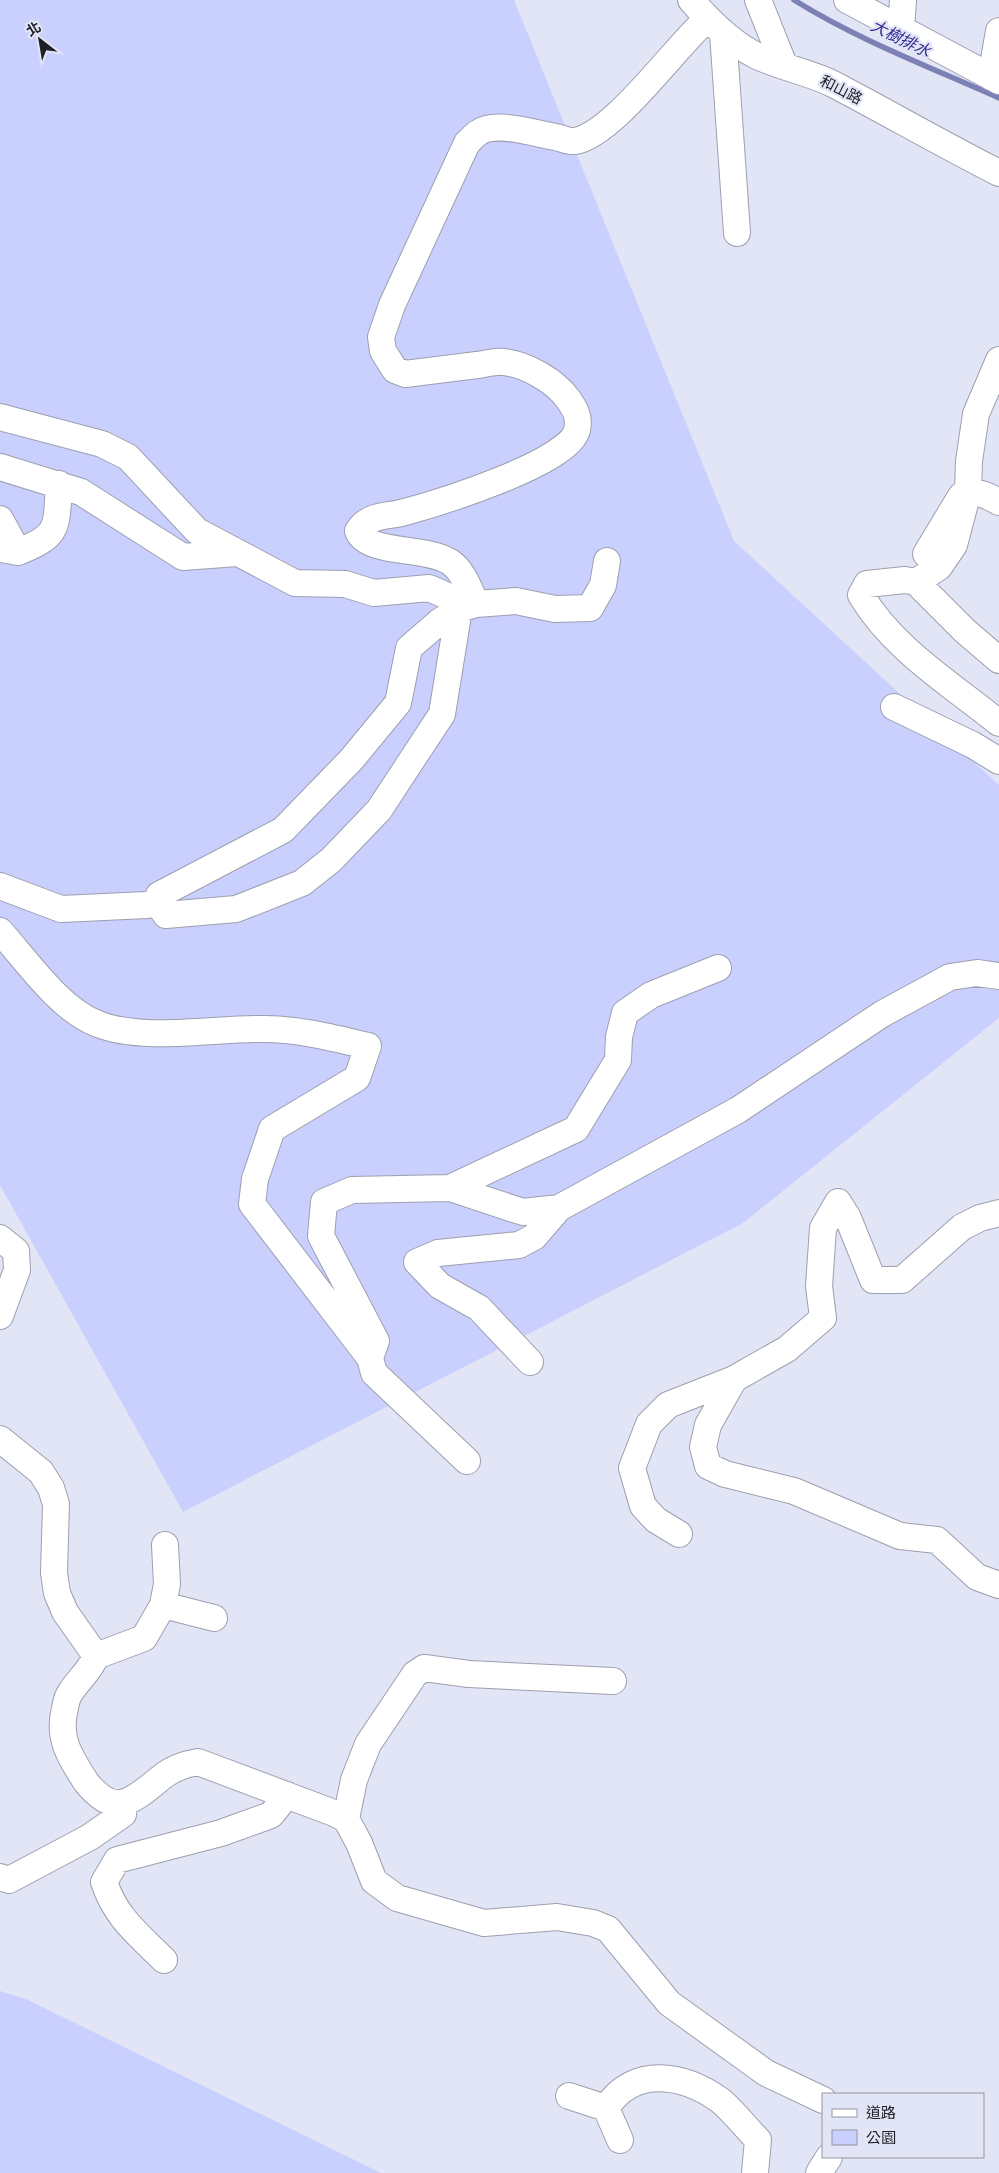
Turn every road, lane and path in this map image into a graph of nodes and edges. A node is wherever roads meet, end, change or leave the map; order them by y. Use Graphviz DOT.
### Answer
graph roads {
  1 [pos="847,0"];
  2 [pos="903,0"];
  3 [pos="760,7"];
  4 [pos="707,17"];
  5 [pos="901,30"];
  6 [pos="999,31"];
  7 [pos="784,65"];
  8 [pos="995,79"];
  9 [pos="999,173"];
  10 [pos="737,233"];
  11 [pos="999,360"];
  12 [pos="0,417"];
  13 [pos="0,466"];
  14 [pos="59,484"];
  15 [pos="968,492"];
  16 [pos="999,502"];
  17 [pos="0,519"];
  18 [pos="9,550"];
  19 [pos="237,554"];
  20 [pos="926,554"];
  21 [pos="607,561"];
  22 [pos="916,582"];
  23 [pos="468,607"];
  24 [pos="999,660"];
  25 [pos="894,707"];
  26 [pos="999,722"];
  27 [pos="999,761"];
  28 [pos="0,886"];
  29 [pos="157,902"];
  30 [pos="0,931"];
  31 [pos="718,968"];
  32 [pos="999,976"];
  33 [pos="450,1188"];
  34 [pos="559,1208"];
  35 [pos="999,1213"];
  36 [pos="0,1238"];
  37 [pos="0,1316"];
  38 [pos="370,1358"];
  39 [pos="530,1362"];
  40 [pos="734,1379"];
  41 [pos="0,1439"];
  42 [pos="467,1461"];
  43 [pos="679,1534"];
  44 [pos="165,1545"];
  45 [pos="999,1585"];
  46 [pos="163,1605"];
  47 [pos="214,1618"];
  48 [pos="96,1656"];
  49 [pos="614,1681"];
  50 [pos="287,1795"];
  51 [pos="121,1803"];
  52 [pos="346,1820"];
  53 [pos="0,1877"];
  54 [pos="164,1960"];
  55 [pos="569,2096"];
  56 [pos="822,2100"];
  57 [pos="606,2108"];
  58 [pos="620,2140"];
  59 [pos="828,2158"];
  60 [pos="755,2173"];
  61 [pos="819,2173"];
  1 -- 5 [label="street"];
  2 -- 5 [label="street"];
  3 -- 7 [label="street"];
  4 -- 7 [label="street, 和山路"];
  4 -- 10 [label="street"];
  4 -- 23 [label="street"];
  5 -- 8 [label="street"];
  6 -- 8 [label="street"];
  7 -- 9 [label="street, 和山路"];
  11 -- 15 [label="street"];
  12 -- 19 [label="street"];
  13 -- 14 [label="street"];
  14 -- 18 [label="street"];
  14 -- 19 [label="street"];
  15 -- 16 [label="street"];
  15 -- 20 [label="street"];
  15 -- 22 [label="street"];
  17 -- 18 [label="street"];
  19 -- 23 [label="street"];
  21 -- 23 [label="street"];
  22 -- 24 [label="street"];
  22 -- 26 [label="street"];
  23 -- 29 [label="street"];
  23 -- 29 [label="street"];
  25 -- 27 [label="street"];
  28 -- 29 [label="street"];
  30 -- 38 [label="street"];
  31 -- 33 [label="street"];
  32 -- 34 [label="street"];
  33 -- 34 [label="street"];
  33 -- 38 [label="street"];
  34 -- 39 [label="street"];
  35 -- 40 [label="street"];
  36 -- 37 [label="street"];
  38 -- 42 [label="street"];
  40 -- 43 [label="street"];
  40 -- 45 [label="street"];
  41 -- 48 [label="street"];
  44 -- 46 [label="street"];
  46 -- 47 [label="street"];
  46 -- 48 [label="street"];
  48 -- 51 [label="street"];
  49 -- 52 [label="street"];
  50 -- 51 [label="street"];
  50 -- 52 [label="street"];
  50 -- 54 [label="street"];
  51 -- 53 [label="street"];
  52 -- 56 [label="street"];
  55 -- 57 [label="street"];
  57 -- 58 [label="street"];
  57 -- 60 [label="street"];
  59 -- 61 [label="street"];
}
